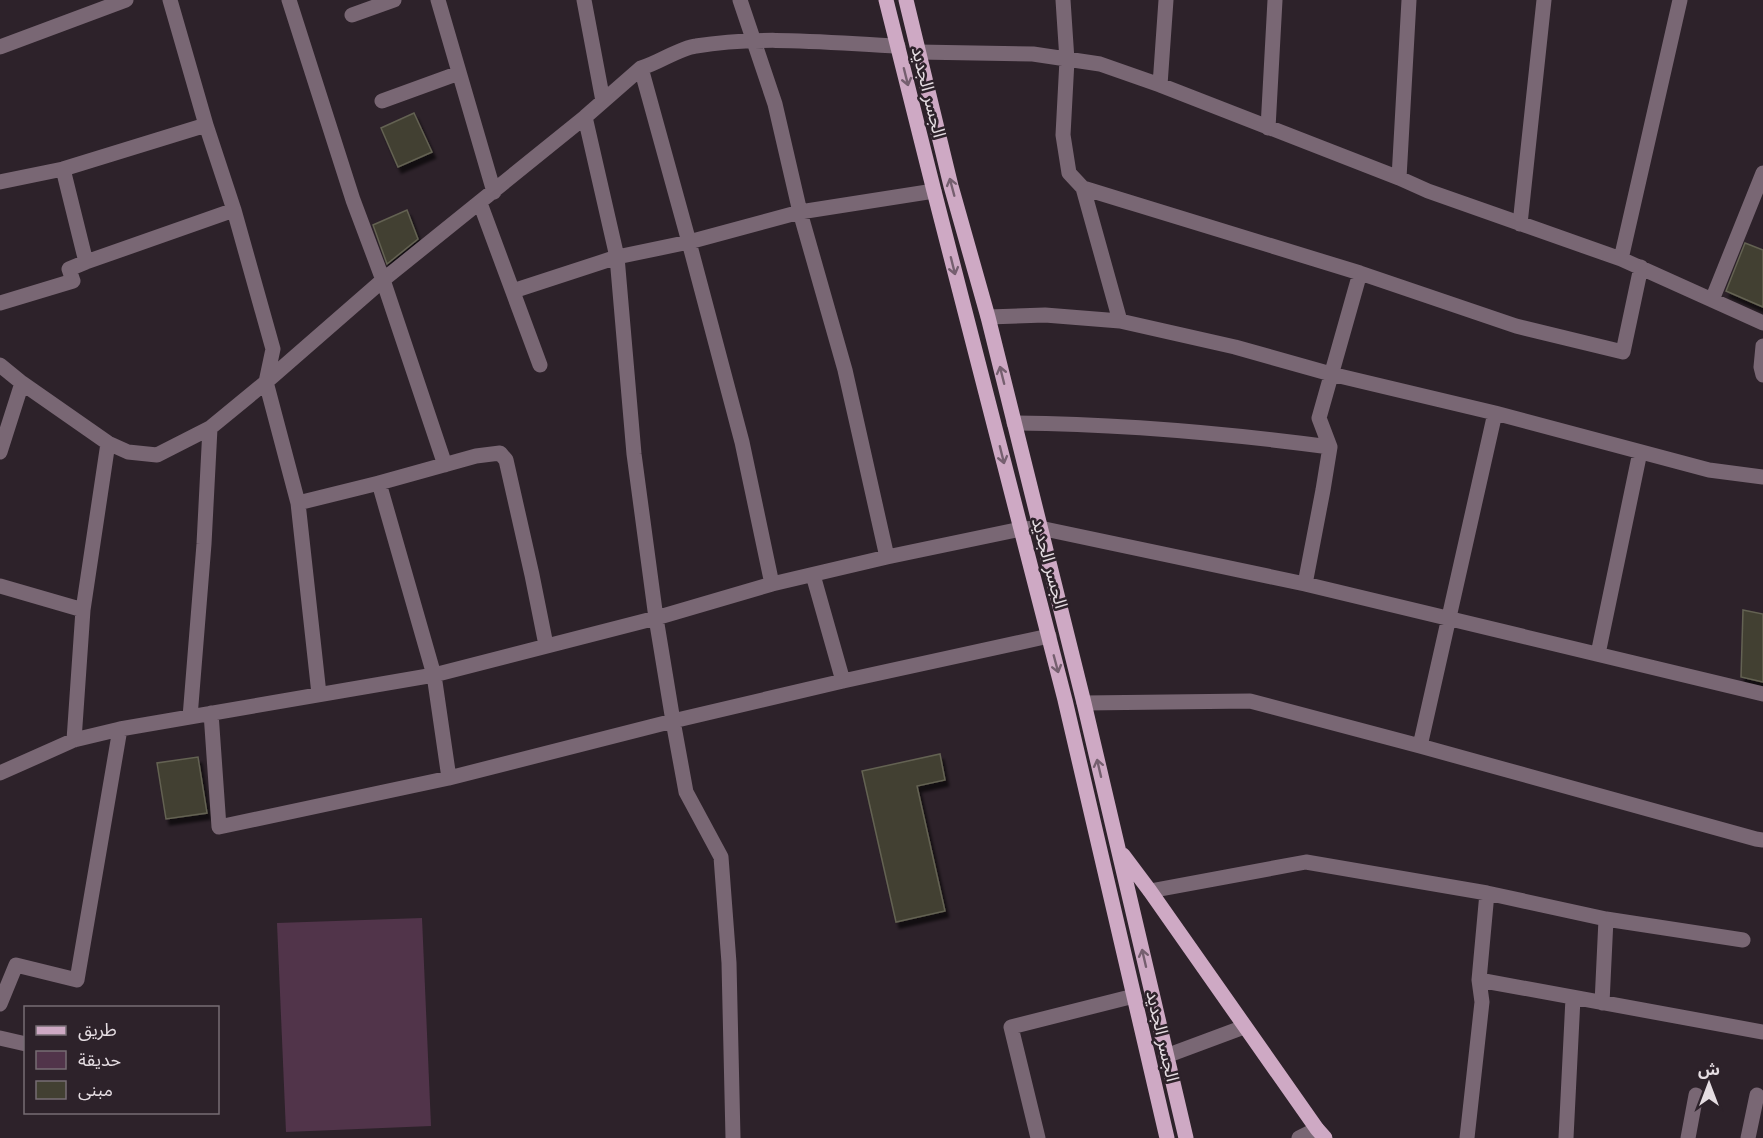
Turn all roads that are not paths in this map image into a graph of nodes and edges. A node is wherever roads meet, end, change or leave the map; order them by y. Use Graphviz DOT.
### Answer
graph roads {
  1 [pos="126,0"];
  2 [pos="170,0"];
  3 [pos="289,0"];
  4 [pos="394,0"];
  5 [pos="438,0"];
  6 [pos="584,0"];
  7 [pos="740,0"];
  8 [pos="886,0"];
  9 [pos="906,0"];
  10 [pos="1063,0"];
  11 [pos="1166,0"];
  12 [pos="1275,0"];
  13 [pos="1409,0"];
  14 [pos="1544,0"];
  15 [pos="1680,0"];
  16 [pos="351,15"];
  17 [pos="754,40"];
  18 [pos="898,46"];
  19 [pos="0,47"];
  20 [pos="918,52"];
  21 [pos="1067,60"];
  22 [pos="641,68"];
  23 [pos="459,73"];
  24 [pos="1160,85"];
  25 [pos="382,101"];
  26 [pos="603,101"];
  27 [pos="585,117"];
  28 [pos="206,125"];
  29 [pos="1268,128"];
  30 [pos="63,169"];
  31 [pos="1763,173"];
  32 [pos="1399,178"];
  33 [pos="0,182"];
  34 [pos="1083,188"];
  35 [pos="934,190"];
  36 [pos="494,192"];
  37 [pos="480,203"];
  38 [pos="234,210"];
  39 [pos="800,212"];
  40 [pos="1520,224"];
  41 [pos="689,242"];
  42 [pos="617,257"];
  43 [pos="1622,259"];
  44 [pos="86,262"];
  45 [pos="1641,267"];
  46 [pos="1360,273"];
  47 [pos="383,280"];
  48 [pos="513,291"];
  49 [pos="1712,300"];
  50 [pos="0,303"];
  51 [pos="988,317"];
  52 [pos="1120,321"];
  53 [pos="1763,323"];
  54 [pos="1763,346"];
  55 [pos="0,353"];
  56 [pos="540,365"];
  57 [pos="2,367"];
  58 [pos="1331,374"];
  59 [pos="1763,375"];
  60 [pos="266,382"];
  61 [pos="22,383"];
  62 [pos="1495,413"];
  63 [pos="1014,423"];
  64 [pos="210,428"];
  65 [pos="108,443"];
  66 [pos="1330,447"];
  67 [pos="0,452"];
  68 [pos="1640,452"];
  69 [pos="445,465"];
  70 [pos="1763,477"];
  71 [pos="379,483"];
  72 [pos="298,503"];
  73 [pos="1040,528"];
  74 [pos="1021,529"];
  75 [pos="887,557"];
  76 [pos="813,575"];
  77 [pos="772,584"];
  78 [pos="1305,584"];
  79 [pos="0,586"];
  80 [pos="83,610"];
  81 [pos="656,618"];
  82 [pos="1449,618"];
  83 [pos="1048,636"];
  84 [pos="546,645"];
  85 [pos="1598,654"];
  86 [pos="434,675"];
  87 [pos="843,681"];
  88 [pos="319,694"];
  89 [pos="1763,694"];
  90 [pos="1084,703"];
  91 [pos="211,713"];
  92 [pos="190,717"];
  93 [pos="673,721"];
  94 [pos="120,729"];
  95 [pos="74,740"];
  96 [pos="1420,746"];
  97 [pos="0,773"];
  98 [pos="449,778"];
  99 [pos="1763,840"];
  100 [pos="1119,850"];
  101 [pos="1150,891"];
  102 [pos="1487,893"];
  103 [pos="1606,919"];
  104 [pos="1743,940"];
  105 [pos="1479,981"];
  106 [pos="1134,996"];
  107 [pos="1573,998"];
  108 [pos="1602,1003"];
  109 [pos="0,1004"];
  110 [pos="1244,1027"];
  111 [pos="1763,1032"];
  112 [pos="0,1038"];
  113 [pos="24,1044"];
  114 [pos="1166,1056"];
  115 [pos="1696,1095"];
  116 [pos="1757,1095"];
  117 [pos="1321,1134"];
  118 [pos="732,1138"];
  119 [pos="1038,1138"];
  120 [pos="1167,1138"];
  121 [pos="1185,1138"];
  122 [pos="1299,1138"];
  123 [pos="1467,1138"];
  124 [pos="1566,1138"];
  125 [pos="1688,1138"];
  126 [pos="1748,1138"];
  1 -- 19 [label="street"];
  2 -- 28 [label="street"];
  3 -- 47 [label="street"];
  4 -- 16 [label="street"];
  5 -- 23 [label="street"];
  6 -- 26 [label="street"];
  7 -- 17 [label="street"];
  8 -- 18 [label="main road, الجسر الجديد"];
  9 -- 20 [label="main road, الجسر الجديد"];
  10 -- 21 [label="street"];
  11 -- 24 [label="street"];
  12 -- 29 [label="street"];
  13 -- 32 [label="street"];
  14 -- 40 [label="street"];
  15 -- 43 [label="street"];
  17 -- 18 [label="street"];
  17 -- 22 [label="street"];
  17 -- 39 [label="street"];
  18 -- 35 [label="main road, الجسر الجديد, one-way"];
  20 -- 21 [label="street"];
  51 -- 20 [label="main road, الجسر الجديد, one-way"];
  21 -- 24 [label="street"];
  21 -- 34 [label="street"];
  22 -- 26 [label="street"];
  22 -- 41 [label="street"];
  23 -- 25 [label="street"];
  23 -- 36 [label="street"];
  24 -- 29 [label="street"];
  26 -- 27 [label="street"];
  27 -- 36 [label="street"];
  27 -- 42 [label="street"];
  28 -- 30 [label="street"];
  28 -- 38 [label="street"];
  29 -- 32 [label="street"];
  30 -- 33 [label="street"];
  30 -- 44 [label="street"];
  31 -- 49 [label="street"];
  32 -- 40 [label="street"];
  34 -- 46 [label="street"];
  34 -- 52 [label="street"];
  35 -- 39 [label="street"];
  35 -- 74 [label="main road, الجسر الجديد, one-way"];
  36 -- 37 [label="street"];
  37 -- 47 [label="street"];
  37 -- 48 [label="street"];
  38 -- 44 [label="street"];
  38 -- 60 [label="street"];
  39 -- 41 [label="street"];
  39 -- 75 [label="street"];
  40 -- 43 [label="street"];
  41 -- 42 [label="street"];
  41 -- 77 [label="street"];
  42 -- 48 [label="street"];
  42 -- 81 [label="street"];
  43 -- 45 [label="street"];
  44 -- 50 [label="street"];
  45 -- 46 [label="street"];
  45 -- 49 [label="street"];
  46 -- 58 [label="street"];
  47 -- 60 [label="street"];
  47 -- 69 [label="street"];
  48 -- 56 [label="street"];
  49 -- 53 [label="street"];
  51 -- 52 [label="street"];
  63 -- 51 [label="main road, الجسر الجديد, one-way"];
  52 -- 58 [label="street"];
  54 -- 59 [label="street"];
  55 -- 57 [label="street"];
  57 -- 61 [label="street"];
  58 -- 62 [label="street"];
  58 -- 66 [label="street"];
  60 -- 64 [label="street"];
  60 -- 72 [label="street"];
  61 -- 65 [label="street"];
  61 -- 67 [label="street"];
  62 -- 68 [label="street"];
  62 -- 82 [label="street"];
  63 -- 66 [label="street"];
  63 -- 73 [label="main road, الجسر الجديد"];
  64 -- 65 [label="street"];
  64 -- 92 [label="street"];
  65 -- 80 [label="street"];
  66 -- 78 [label="street"];
  68 -- 70 [label="street"];
  68 -- 85 [label="street"];
  69 -- 71 [label="street"];
  69 -- 84 [label="street"];
  71 -- 72 [label="street"];
  71 -- 86 [label="street"];
  72 -- 88 [label="street"];
  73 -- 74 [label="street"];
  73 -- 78 [label="street"];
  73 -- 90 [label="main road, الجسر الجديد"];
  74 -- 75 [label="street"];
  74 -- 83 [label="main road, الجسر الجديد"];
  75 -- 76 [label="street"];
  76 -- 77 [label="street"];
  76 -- 87 [label="street"];
  77 -- 81 [label="street"];
  78 -- 82 [label="street"];
  79 -- 80 [label="street"];
  80 -- 95 [label="street"];
  81 -- 84 [label="street"];
  81 -- 93 [label="street"];
  82 -- 85 [label="street"];
  82 -- 96 [label="street"];
  83 -- 87 [label="street"];
  83 -- 106 [label="main road, الجسر الجديد, one-way"];
  84 -- 86 [label="street"];
  85 -- 89 [label="street"];
  86 -- 88 [label="street"];
  86 -- 98 [label="street"];
  87 -- 93 [label="street"];
  88 -- 91 [label="street"];
  90 -- 96 [label="street"];
  100 -- 90 [label="main road, الجسر الجديد, one-way"];
  91 -- 92 [label="street"];
  91 -- 98 [label="street"];
  92 -- 94 [label="street"];
  93 -- 98 [label="street"];
  93 -- 118 [label="street"];
  94 -- 95 [label="street"];
  94 -- 109 [label="street"];
  95 -- 97 [label="street"];
  96 -- 99 [label="street"];
  100 -- 101 [label="main road"];
  114 -- 100 [label="main road, الجسر الجديد, one-way"];
  101 -- 102 [label="street"];
  101 -- 110 [label="main road"];
  102 -- 103 [label="street"];
  102 -- 105 [label="street"];
  103 -- 104 [label="street"];
  103 -- 108 [label="street"];
  105 -- 107 [label="street"];
  105 -- 123 [label="street"];
  106 -- 119 [label="street"];
  106 -- 120 [label="main road, الجسر الجديد"];
  107 -- 108 [label="street"];
  107 -- 124 [label="street"];
  108 -- 111 [label="street"];
  110 -- 114 [label="street"];
  110 -- 117 [label="main road"];
  112 -- 113 [label="street"];
  114 -- 121 [label="main road, الجسر الجديد"];
  115 -- 125 [label="street"];
  116 -- 126 [label="street"];
  117 -- 122 [label="street"];
}
